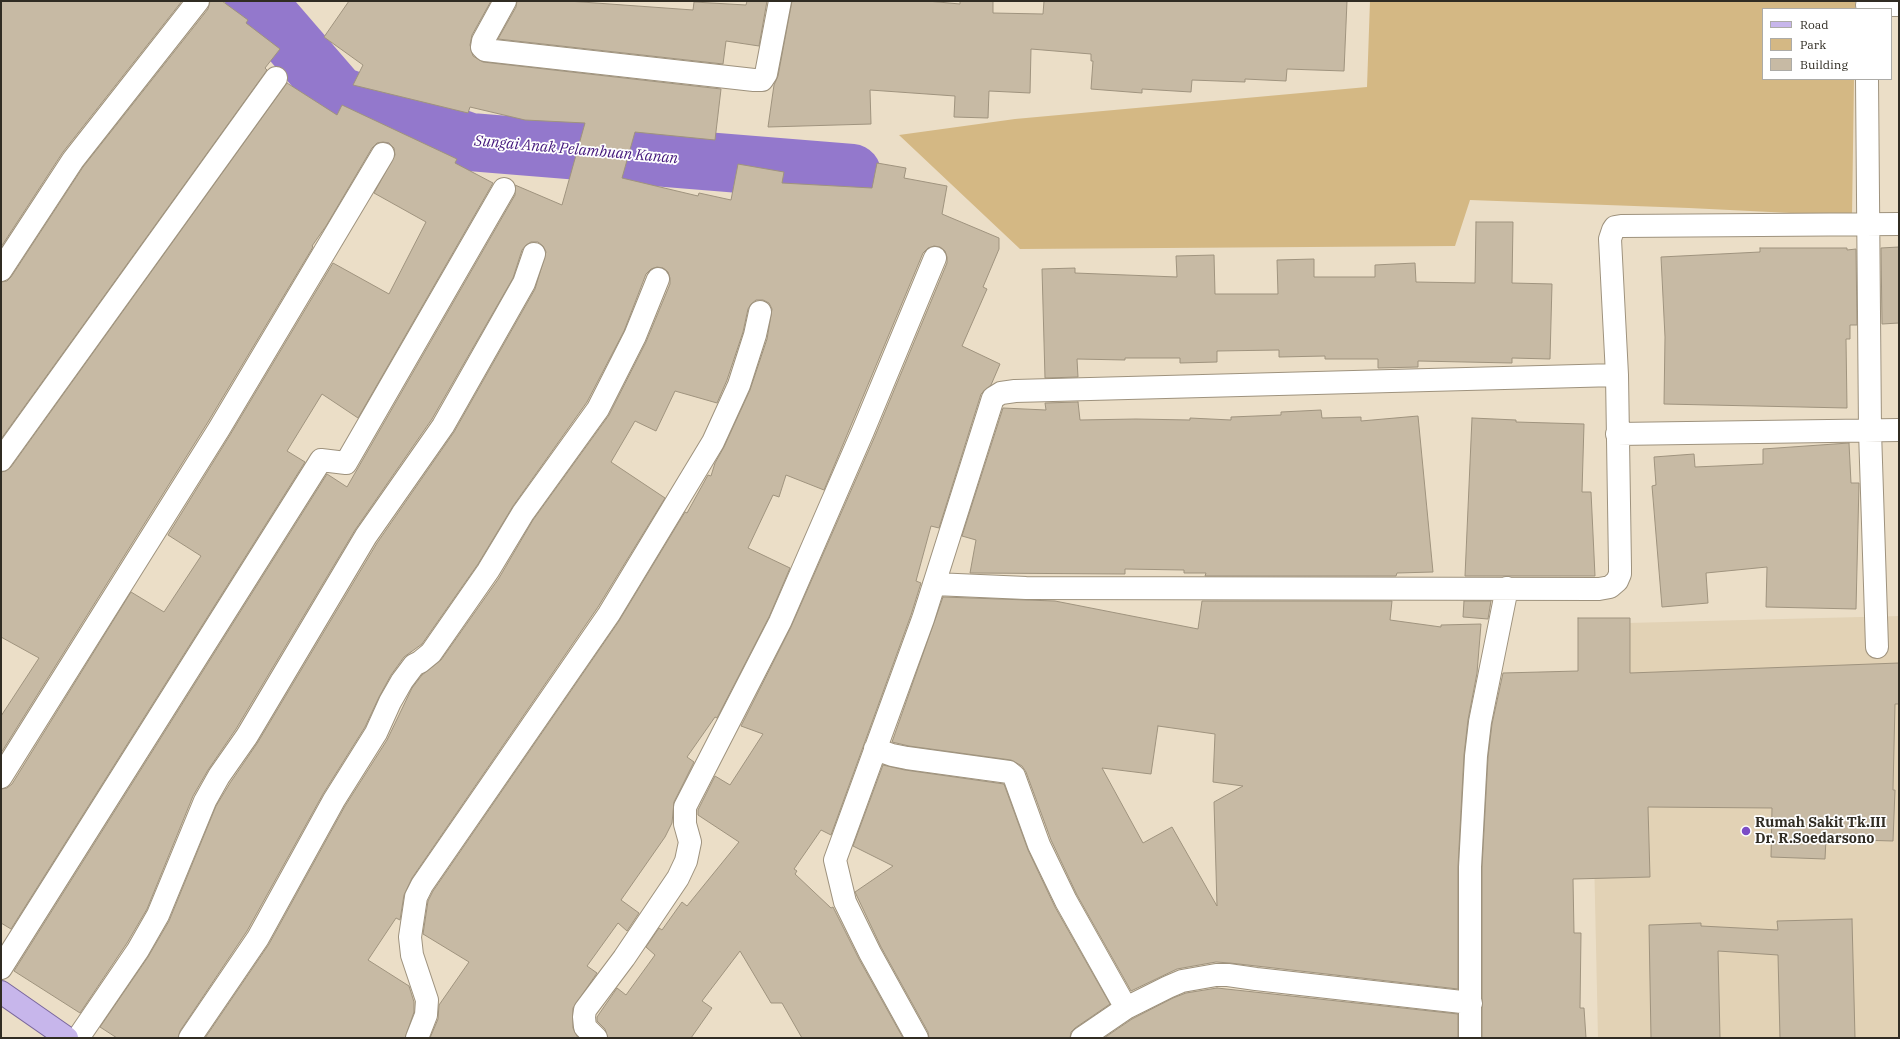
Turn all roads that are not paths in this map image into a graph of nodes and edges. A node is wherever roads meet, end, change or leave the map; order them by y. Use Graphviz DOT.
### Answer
graph roads {
  1 [pos="198,1"];
  2 [pos="505,1"];
  3 [pos="780,1"];
  4 [pos="1867,5"];
  5 [pos="1899,6"];
  6 [pos="276,78"];
  7 [pos="1867,80"];
  8 [pos="383,154"];
  9 [pos="504,189"];
  10 [pos="1899,224"];
  11 [pos="1868,225"];
  12 [pos="534,254"];
  13 [pos="935,258"];
  14 [pos="1,270"];
  15 [pos="658,279"];
  16 [pos="760,312"];
  17 [pos="1617,375"];
  18 [pos="1899,430"];
  19 [pos="1870,431"];
  20 [pos="1617,434"];
  21 [pos="1,460"];
  22 [pos="934,584"];
  23 [pos="1507,588"];
  24 [pos="1877,647"];
  25 [pos="875,749"];
  26 [pos="1,778"];
  27 [pos="1,968"];
  28 [pos="1,992"];
  29 [pos="1471,1003"];
  30 [pos="1126,1008"];
  31 [pos="1093,1035"];
  32 [pos="67,1038"];
  33 [pos="78,1038"];
  34 [pos="190,1038"];
  35 [pos="417,1038"];
  36 [pos="596,1038"];
  37 [pos="917,1038"];
  38 [pos="1470,1038"];
  1 -- 14 [label="street"];
  2 -- 3 [label="street"];
  4 -- 5 [label="street"];
  6 -- 21 [label="street"];
  7 -- 11 [label="street"];
  8 -- 26 [label="street"];
  9 -- 27 [label="street"];
  10 -- 11 [label="street"];
  11 -- 17 [label="street"];
  11 -- 19 [label="street"];
  12 -- 33 [label="street"];
  13 -- 36 [label="street"];
  15 -- 34 [label="street"];
  16 -- 35 [label="street"];
  17 -- 20 [label="street"];
  17 -- 22 [label="street"];
  18 -- 19 [label="street"];
  19 -- 20 [label="street"];
  19 -- 24 [label="street"];
  20 -- 23 [label="street"];
  22 -- 23 [label="street"];
  22 -- 25 [label="street"];
  23 -- 29 [label="street"];
  25 -- 30 [label="street"];
  25 -- 37 [label="street"];
  28 -- 32 [label="main road"];
  29 -- 30 [label="street"];
  29 -- 38 [label="street"];
  30 -- 31 [label="street"];
}
